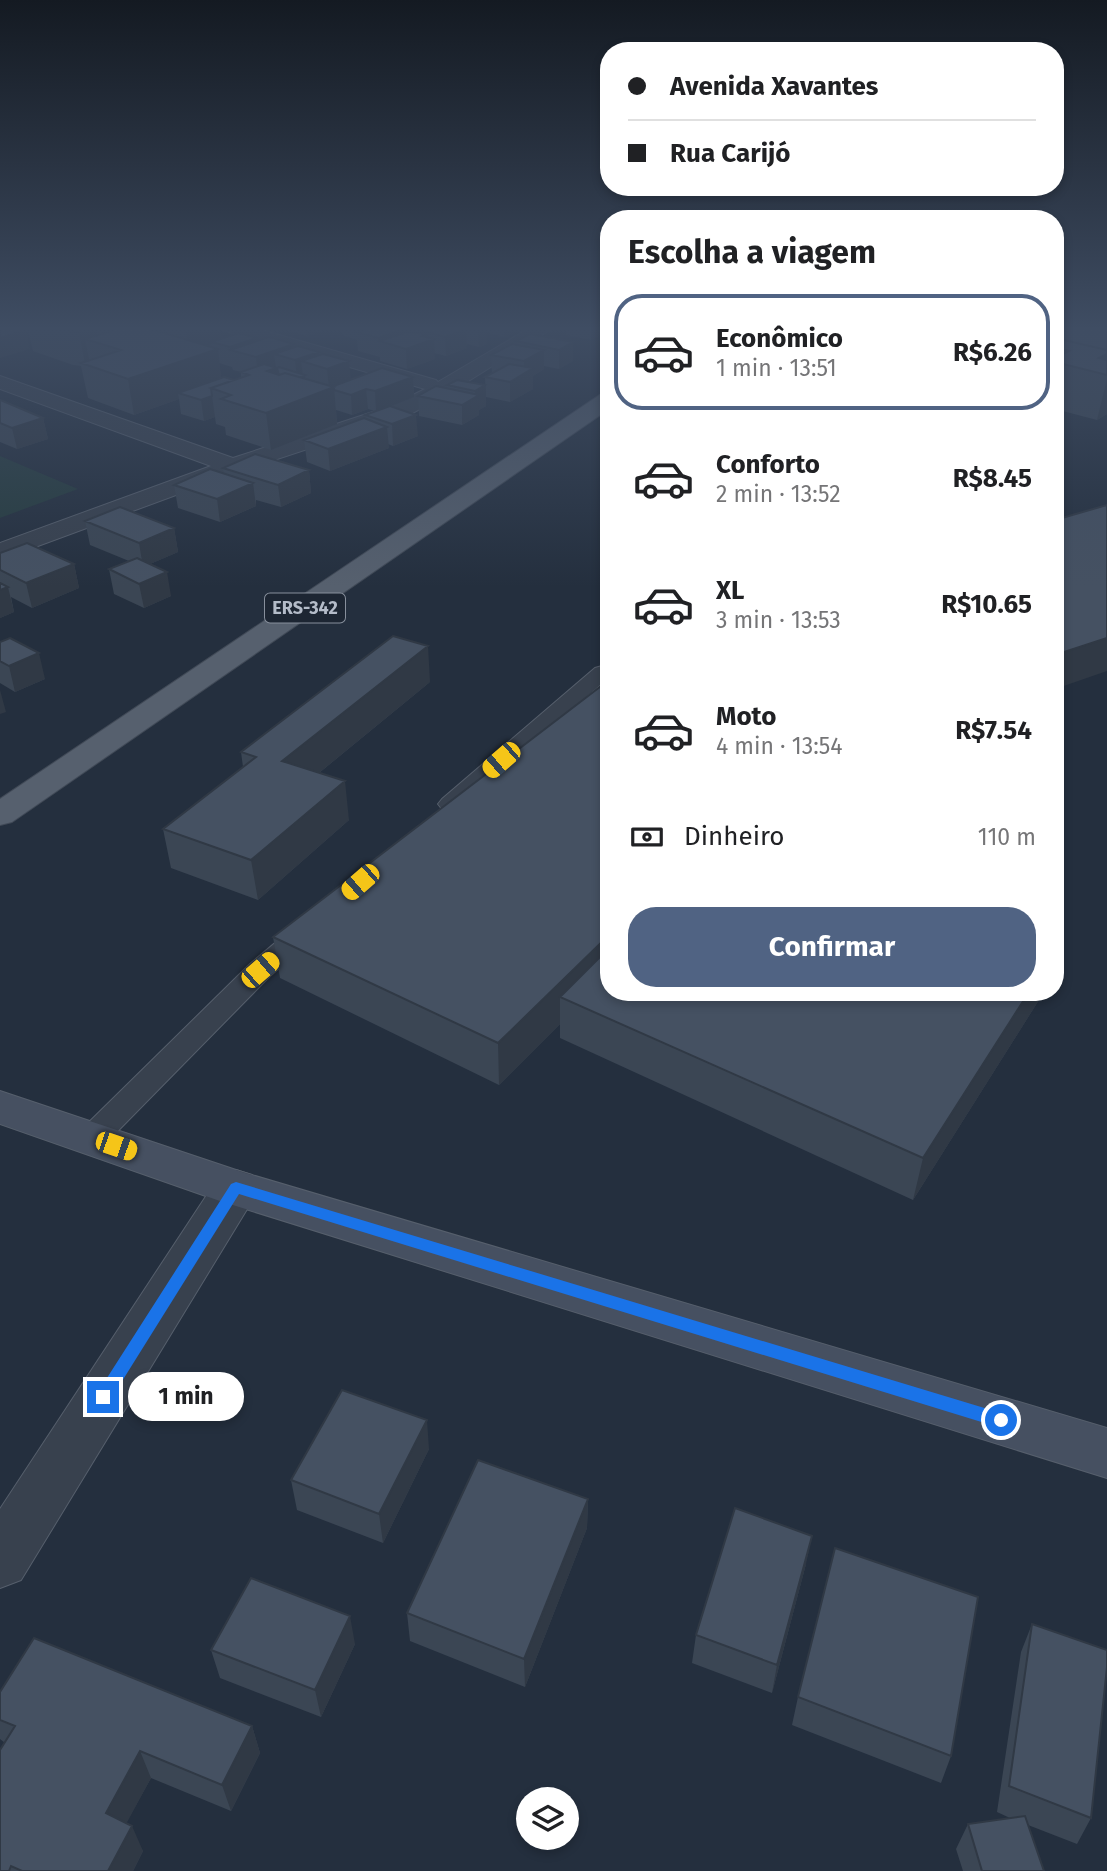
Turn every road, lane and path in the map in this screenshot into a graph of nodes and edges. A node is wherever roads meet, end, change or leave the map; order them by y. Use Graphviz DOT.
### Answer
graph roads {
  1 [pos="87,413"];
  2 [pos="392,413"];
  3 [pos="588,413"];
  4 [pos="233,466"];
  5 [pos="0,552"];
  6 [pos="600,674"];
  7 [pos="0,815"];
  8 [pos="436,816"];
  9 [pos="322,915"];
  10 [pos="0,1107"];
  11 [pos="92,1138"];
  12 [pos="236,1188"];
  13 [pos="1107,1453"];
  14 [pos="0,1560"];
  1 -- 4 [label="street"];
  2 -- 4 [label="street"];
  3 -- 7 [label="main road, ERS-342"];
  4 -- 5 [label="street"];
  6 -- 8 [label="lane"];
  9 -- 11 [label="lane"];
  10 -- 11 [label="street"];
  11 -- 12 [label="street"];
  12 -- 13 [label="street"];
  12 -- 14 [label="street"];
}
